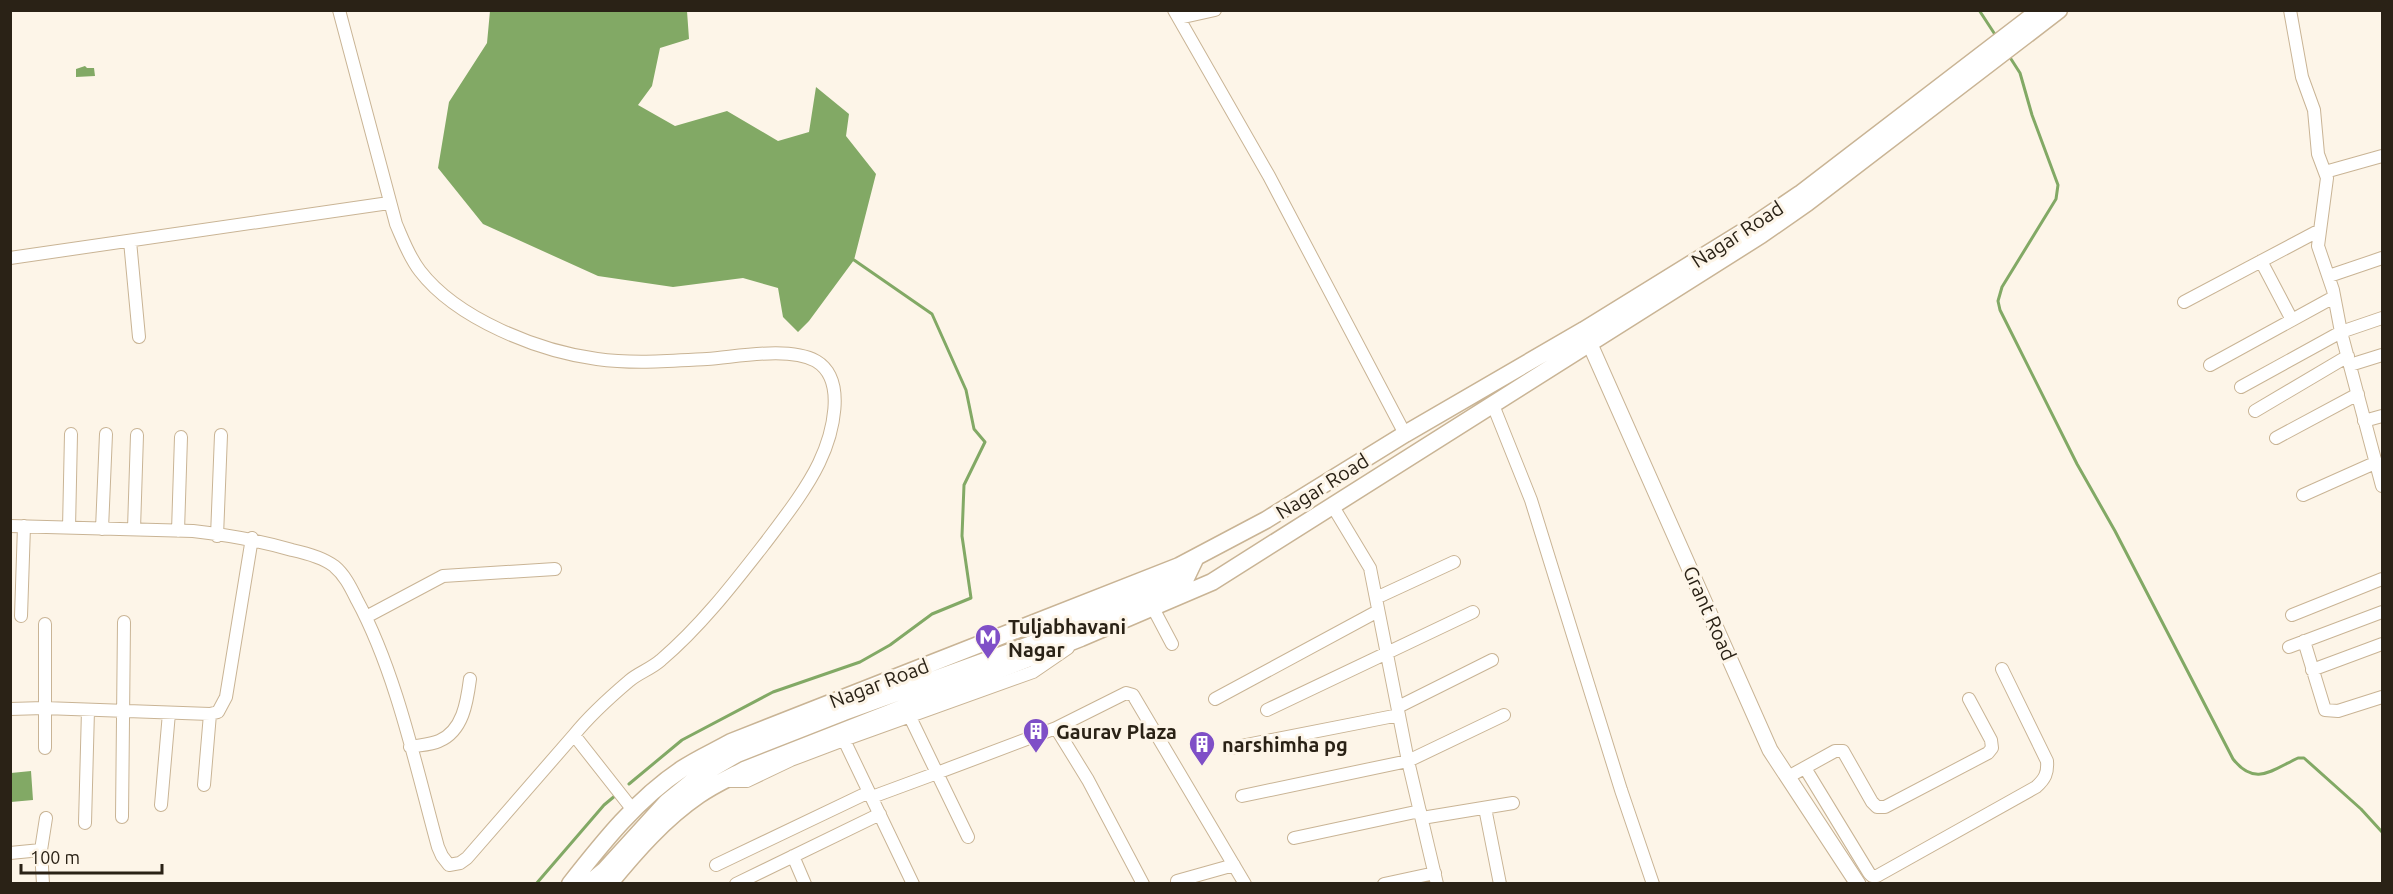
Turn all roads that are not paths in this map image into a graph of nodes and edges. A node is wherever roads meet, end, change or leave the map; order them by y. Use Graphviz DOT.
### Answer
graph roads {
  1 [pos="339,10"];
  2 [pos="1215,10"];
  3 [pos="2060,10"];
  4 [pos="2290,10"];
  5 [pos="2034,12"];
  6 [pos="1176,14"];
  7 [pos="2382,156"];
  8 [pos="2325,172"];
  9 [pos="389,202"];
  10 [pos="2319,230"];
  11 [pos="130,241"];
  12 [pos="10,258"];
  13 [pos="2382,258"];
  14 [pos="2261,261"];
  15 [pos="2329,276"];
  16 [pos="2334,297"];
  17 [pos="2184,302"];
  18 [pos="2382,318"];
  19 [pos="2292,320"];
  20 [pos="2341,332"];
  21 [pos="1587,337"];
  22 [pos="139,338"];
  23 [pos="2382,355"];
  24 [pos="2349,360"];
  25 [pos="2210,365"];
  26 [pos="2241,387"];
  27 [pos="2358,394"];
  28 [pos="1493,405"];
  29 [pos="2254,411"];
  30 [pos="2382,416"];
  31 [pos="2364,421"];
  32 [pos="71,434"];
  33 [pos="106,434"];
  34 [pos="1406,434"];
  35 [pos="137,435"];
  36 [pos="221,435"];
  37 [pos="181,437"];
  38 [pos="2276,438"];
  39 [pos="2378,453"];
  40 [pos="2382,483"];
  41 [pos="2303,495"];
  42 [pos="1332,505"];
  43 [pos="10,526"];
  44 [pos="24,526"];
  45 [pos="69,528"];
  46 [pos="102,528"];
  47 [pos="134,530"];
  48 [pos="177,531"];
  49 [pos="217,535"];
  50 [pos="252,538"];
  51 [pos="1202,555"];
  52 [pos="1454,562"];
  53 [pos="555,569"];
  54 [pos="1222,576"];
  55 [pos="2382,579"];
  56 [pos="1376,598"];
  57 [pos="1153,608"];
  58 [pos="1378,611"];
  59 [pos="1473,612"];
  60 [pos="2382,612"];
  61 [pos="2292,615"];
  62 [pos="21,616"];
  63 [pos="366,617"];
  64 [pos="124,622"];
  65 [pos="45,624"];
  66 [pos="1081,638"];
  67 [pos="2304,641"];
  68 [pos="1172,644"];
  69 [pos="2382,644"];
  70 [pos="2289,647"];
  71 [pos="1387,652"];
  72 [pos="1492,660"];
  73 [pos="2002,669"];
  74 [pos="2312,670"];
  75 [pos="470,680"];
  76 [pos="2382,697"];
  77 [pos="1215,699"];
  78 [pos="1969,699"];
  79 [pos="44,708"];
  80 [pos="10,710"];
  81 [pos="88,710"];
  82 [pos="1267,710"];
  83 [pos="124,711"];
  84 [pos="1398,711"];
  85 [pos="169,713"];
  86 [pos="210,714"];
  87 [pos="1504,715"];
  88 [pos="910,717"];
  89 [pos="1056,728"];
  90 [pos="574,735"];
  91 [pos="844,740"];
  92 [pos="410,747"];
  93 [pos="45,748"];
  94 [pos="1231,748"];
  95 [pos="1408,761"];
  96 [pos="1805,768"];
  97 [pos="937,773"];
  98 [pos="1788,777"];
  99 [pos="724,781"];
  100 [pos="204,785"];
  101 [pos="871,794"];
  102 [pos="1242,796"];
  103 [pos="1513,803"];
  104 [pos="160,805"];
  105 [pos="1485,808"];
  106 [pos="633,810"];
  107 [pos="880,814"];
  108 [pos="1421,814"];
  109 [pos="122,817"];
  110 [pos="46,818"];
  111 [pos="85,823"];
  112 [pos="968,837"];
  113 [pos="1294,838"];
  114 [pos="41,850"];
  115 [pos="10,853"];
  116 [pos="793,856"];
  117 [pos="716,865"];
  118 [pos="1234,865"];
  119 [pos="607,877"];
  120 [pos="1436,878"];
  121 [pos="1177,881"];
  122 [pos="43,884"];
  123 [pos="570,884"];
  124 [pos="588,884"];
  125 [pos="736,884"];
  126 [pos="806,884"];
  127 [pos="913,884"];
  128 [pos="1143,884"];
  129 [pos="1245,884"];
  130 [pos="1384,884"];
  131 [pos="1500,884"];
  132 [pos="1653,884"];
  133 [pos="1858,884"];
  1 -- 9 [label="street"];
  2 -- 6 [label="street"];
  3 -- 21 [label="highway, Nagar Road"];
  4 -- 8 [label="street"];
  5 -- 21 [label="highway, Nagar Road"];
  6 -- 34 [label="street"];
  7 -- 8 [label="street"];
  8 -- 10 [label="street"];
  9 -- 11 [label="street"];
  9 -- 90 [label="street"];
  10 -- 14 [label="street"];
  10 -- 15 [label="street"];
  11 -- 12 [label="street"];
  11 -- 22 [label="street"];
  13 -- 15 [label="street"];
  14 -- 17 [label="street"];
  14 -- 19 [label="street"];
  15 -- 16 [label="street"];
  16 -- 19 [label="street"];
  16 -- 20 [label="street"];
  18 -- 20 [label="street"];
  19 -- 25 [label="street"];
  20 -- 24 [label="street"];
  20 -- 26 [label="street"];
  21 -- 28 [label="highway, Nagar Road"];
  21 -- 34 [label="highway, Nagar Road"];
  21 -- 98 [label="main road, Grant Road"];
  23 -- 24 [label="street"];
  24 -- 27 [label="street"];
  24 -- 29 [label="street"];
  27 -- 31 [label="street"];
  27 -- 38 [label="street"];
  28 -- 42 [label="highway, Nagar Road"];
  28 -- 132 [label="street"];
  30 -- 31 [label="street"];
  31 -- 39 [label="street"];
  32 -- 45 [label="street"];
  33 -- 46 [label="street"];
  34 -- 51 [label="highway, Nagar Road"];
  35 -- 47 [label="street"];
  36 -- 49 [label="street"];
  37 -- 48 [label="street"];
  39 -- 40 [label="street"];
  39 -- 41 [label="street"];
  42 -- 54 [label="highway, Nagar Road"];
  42 -- 56 [label="street"];
  43 -- 44 [label="street"];
  44 -- 45 [label="street"];
  44 -- 62 [label="street"];
  45 -- 46 [label="street"];
  46 -- 47 [label="street"];
  47 -- 48 [label="street"];
  48 -- 49 [label="street"];
  49 -- 50 [label="street"];
  50 -- 63 [label="street"];
  50 -- 86 [label="street"];
  51 -- 54 [label="highway"];
  51 -- 106 [label="highway, Nagar Road"];
  51 -- 119 [label="highway"];
  52 -- 56 [label="street"];
  53 -- 63 [label="street"];
  54 -- 57 [label="highway, Nagar Road"];
  55 -- 61 [label="street"];
  56 -- 58 [label="street"];
  57 -- 66 [label="highway, Nagar Road"];
  57 -- 68 [label="street"];
  58 -- 71 [label="street"];
  58 -- 77 [label="street"];
  59 -- 71 [label="street"];
  60 -- 67 [label="street"];
  63 -- 92 [label="street"];
  64 -- 83 [label="street"];
  65 -- 79 [label="street"];
  66 -- 88 [label="street"];
  66 -- 99 [label="highway, Nagar Road"];
  67 -- 70 [label="street"];
  67 -- 74 [label="street"];
  69 -- 74 [label="street"];
  71 -- 82 [label="street"];
  71 -- 84 [label="street"];
  72 -- 84 [label="street"];
  73 -- 96 [label="street"];
  74 -- 76 [label="street"];
  75 -- 92 [label="street"];
  78 -- 96 [label="street"];
  79 -- 80 [label="street"];
  79 -- 81 [label="street"];
  79 -- 93 [label="street"];
  81 -- 83 [label="street"];
  81 -- 111 [label="street"];
  83 -- 85 [label="street"];
  83 -- 109 [label="street"];
  84 -- 94 [label="street"];
  84 -- 95 [label="street"];
  85 -- 86 [label="street"];
  85 -- 104 [label="street"];
  86 -- 100 [label="street"];
  87 -- 95 [label="street"];
  88 -- 91 [label="street"];
  88 -- 97 [label="street"];
  89 -- 97 [label="street"];
  89 -- 118 [label="street"];
  89 -- 128 [label="street"];
  90 -- 92 [label="street"];
  90 -- 106 [label="street"];
  91 -- 99 [label="street"];
  91 -- 101 [label="street"];
  95 -- 102 [label="street"];
  95 -- 108 [label="street"];
  96 -- 98 [label="street"];
  97 -- 101 [label="street"];
  97 -- 112 [label="street"];
  98 -- 133 [label="main road, Grant Road"];
  99 -- 119 [label="highway, Nagar Road"];
  101 -- 107 [label="street"];
  101 -- 117 [label="street"];
  103 -- 105 [label="street"];
  105 -- 108 [label="street"];
  105 -- 131 [label="street"];
  106 -- 123 [label="highway, Nagar Road"];
  107 -- 116 [label="street"];
  107 -- 127 [label="street"];
  108 -- 113 [label="street"];
  108 -- 120 [label="street"];
  110 -- 114 [label="street"];
  114 -- 115 [label="street"];
  114 -- 122 [label="street"];
  116 -- 125 [label="street"];
  116 -- 126 [label="street"];
  118 -- 121 [label="street"];
  118 -- 129 [label="street"];
  119 -- 124 [label="highway"];
  120 -- 130 [label="street"];
}
